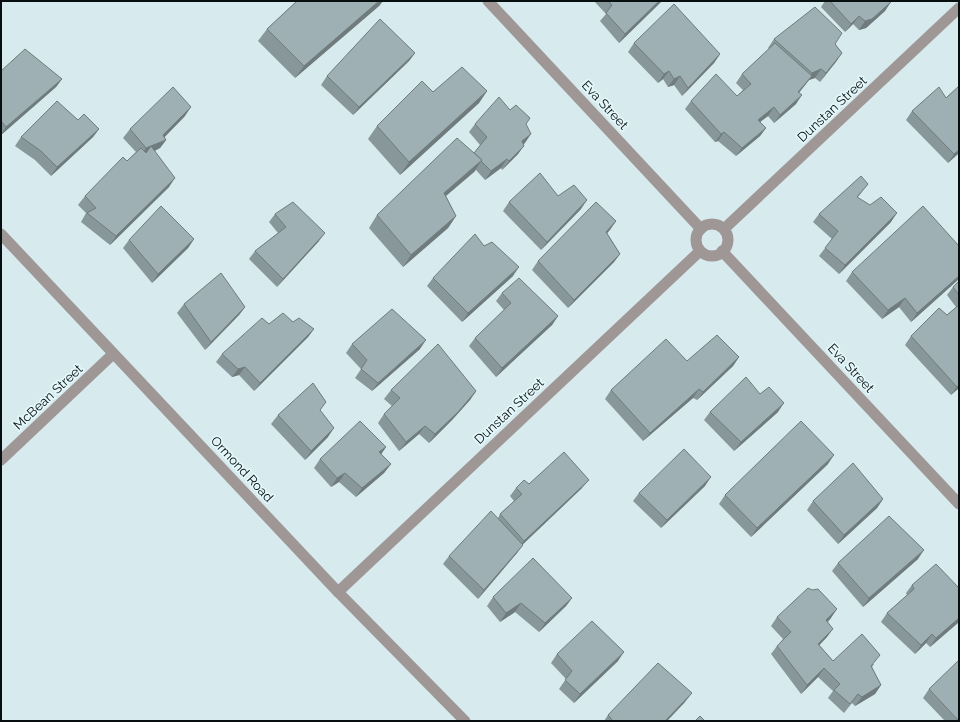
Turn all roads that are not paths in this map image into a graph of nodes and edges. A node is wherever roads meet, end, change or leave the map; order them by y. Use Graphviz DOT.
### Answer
graph roads {
  1 [pos="488,1"];
  2 [pos="959,8"];
  3 [pos="700,229"];
  4 [pos="724,230"];
  5 [pos="1,234"];
  6 [pos="700,251"];
  7 [pos="722,251"];
  8 [pos="113,354"];
  9 [pos="1,460"];
  10 [pos="959,504"];
  11 [pos="338,592"];
  12 [pos="465,721"];
  1 -- 3 [label="street, Eva Street"];
  2 -- 4 [label="street, Dunstan Street"];
  3 -- 4 [label="street"];
  3 -- 6 [label="street"];
  4 -- 7 [label="street"];
  5 -- 8 [label="street, Ormond Road"];
  6 -- 7 [label="street"];
  6 -- 11 [label="street, Dunstan Street"];
  7 -- 10 [label="street, Eva Street"];
  8 -- 9 [label="street, McBean Street"];
  8 -- 11 [label="street, Ormond Road"];
  11 -- 12 [label="street, Ormond Road"];
}
